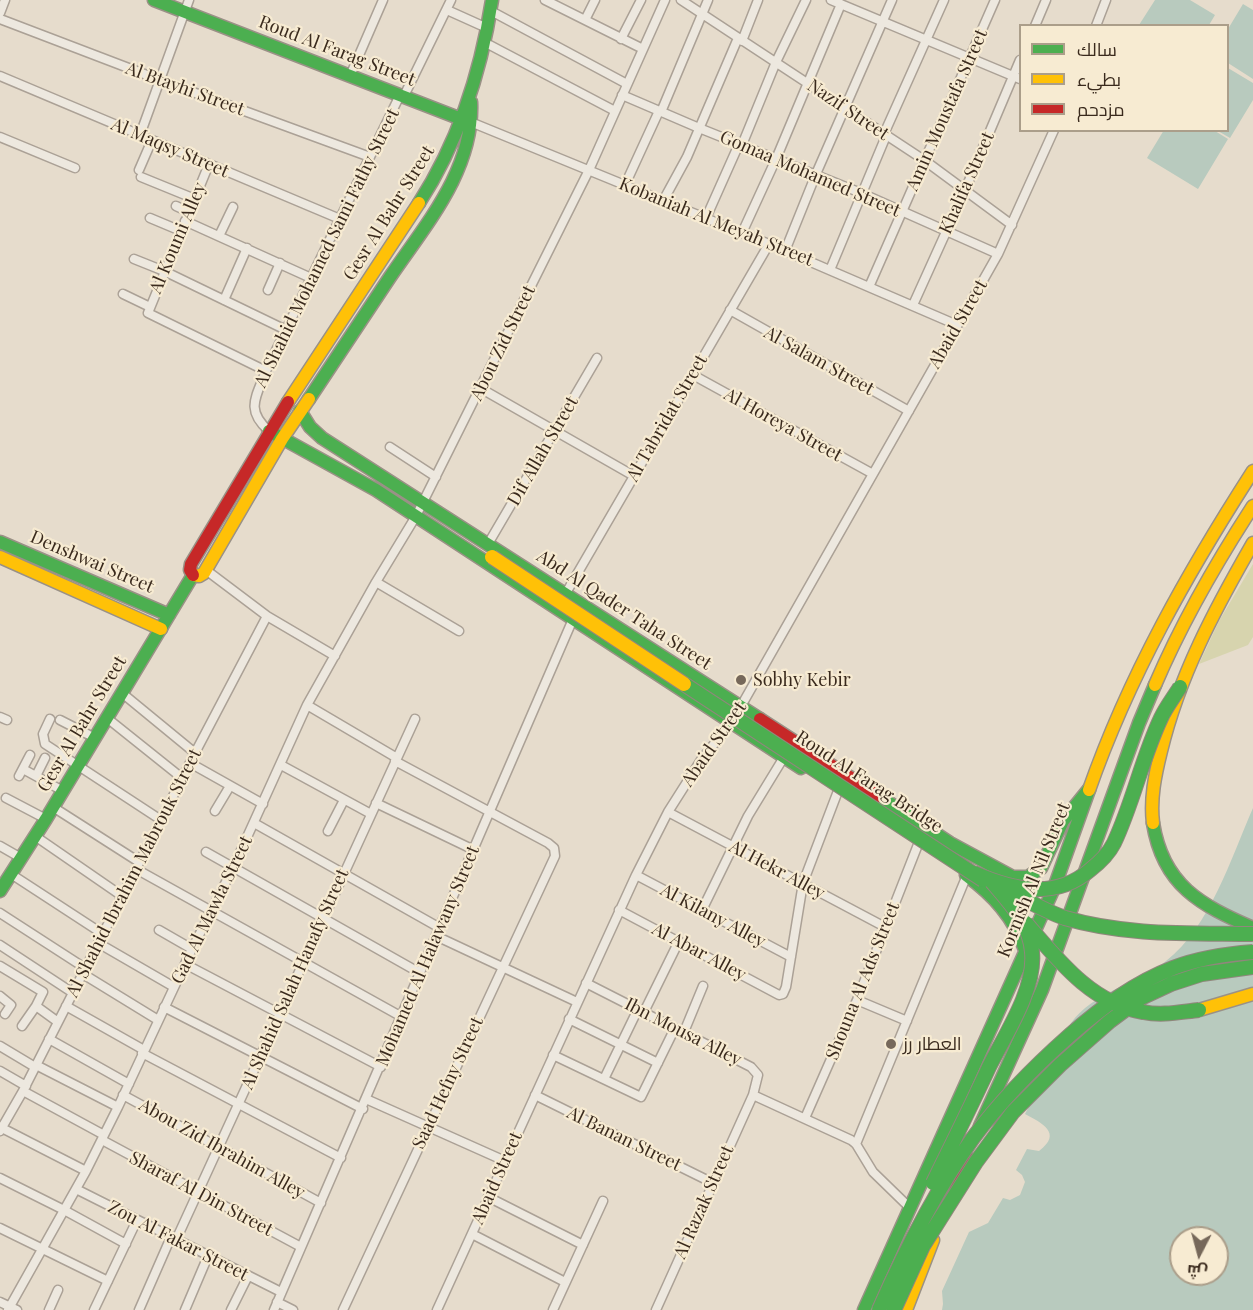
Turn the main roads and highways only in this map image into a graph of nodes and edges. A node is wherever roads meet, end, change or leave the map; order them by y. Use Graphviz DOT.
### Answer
graph roads {
  1 [pos="154,0"];
  2 [pos="187,6"];
  3 [pos="492,6"];
  4 [pos="468,121"];
  5 [pos="300,411"];
  6 [pos="310,427"];
  7 [pos="269,431"];
  8 [pos="282,439"];
  9 [pos="300,446"];
  10 [pos="1253,471"];
  11 [pos="1253,506"];
  12 [pos="420,509"];
  13 [pos="0,542"];
  14 [pos="459,543"];
  15 [pos="1253,543"];
  16 [pos="490,550"];
  17 [pos="0,556"];
  18 [pos="199,573"];
  19 [pos="169,615"];
  20 [pos="161,629"];
  21 [pos="1180,687"];
  22 [pos="789,738"];
  23 [pos="1090,787"];
  24 [pos="971,874"];
  25 [pos="4,881"];
  26 [pos="992,882"];
  27 [pos="1253,928"];
  28 [pos="1253,934"];
  29 [pos="1026,952"];
  30 [pos="1253,952"];
  31 [pos="1253,967"];
  32 [pos="1253,994"];
  33 [pos="864,1310"];
  34 [pos="879,1310"];
  35 [pos="893,1310"];
  36 [pos="906,1310"];
  1 -- 2 [label="main road, Roud Al Farag Street"];
  2 -- 4 [label="main road, Roud Al Farag Street"];
  3 -- 4 [label="main road, Gesr Al Bahr Street"];
  4 -- 5 [label="main road, Gesr Al Bahr Street"];
  4 -- 7 [label="main road, Gesr Al Bahr Street"];
  5 -- 6 [label="main road, Abd Al Qader Taha Street"];
  5 -- 8 [label="main road, Gesr Al Bahr Street"];
  6 -- 9 [label="main road"];
  6 -- 12 [label="main road, Abd Al Qader Taha Street"];
  7 -- 8 [label="main road, Abd Al Qader Taha Street"];
  7 -- 18 [label="main road, Gesr Al Bahr Street"];
  8 -- 9 [label="main road, Abd Al Qader Taha Street"];
  8 -- 18 [label="main road, Gesr Al Bahr Street"];
  9 -- 12 [label="main road, Abd Al Qader Taha Street"];
  10 -- 23 [label="main road, Kornish Al Nil Street"];
  11 -- 36 [label="main road"];
  12 -- 14 [label="main road, Abd Al Qader Taha Street"];
  12 -- 16 [label="main road, Abd Al Qader Taha Street"];
  13 -- 19 [label="main road, Denshwai Street"];
  14 -- 16 [label="main road, Roud Al Farag Bridge"];
  14 -- 24 [label="main road, Abd Al Qader Taha Street"];
  15 -- 21 [label="main road"];
  16 -- 22 [label="main road, Abd Al Qader Taha Street"];
  16 -- 24 [label="main road, Roud Al Farag Bridge, bridge"];
  17 -- 20 [label="main road, Denshwai Street"];
  18 -- 19 [label="main road, Gesr Al Bahr Street"];
  19 -- 20 [label="main road, Gesr Al Bahr Street"];
  20 -- 25 [label="main road, Gesr Al Bahr Street"];
  21 -- 24 [label="main road, bridge"];
  21 -- 27 [label="main road, bridge"];
  22 -- 23 [label="main road, Abd Al Qader Taha Street"];
  22 -- 26 [label="main road, Roud Al Farag Bridge, bridge"];
  23 -- 29 [label="main road, Kornish Al Nil Street"];
  24 -- 29 [label="main road, Abd Al Qader Taha Street"];
  24 -- 32 [label="main road, Roud Al Farag Bridge, bridge"];
  26 -- 28 [label="main road, Roud Al Farag Bridge, bridge"];
  26 -- 35 [label="main road, bridge"];
  29 -- 33 [label="main road, Kornish Al Nil Street"];
  30 -- 34 [label="main road, bridge"];
  31 -- 35 [label="main road, bridge"];
}
